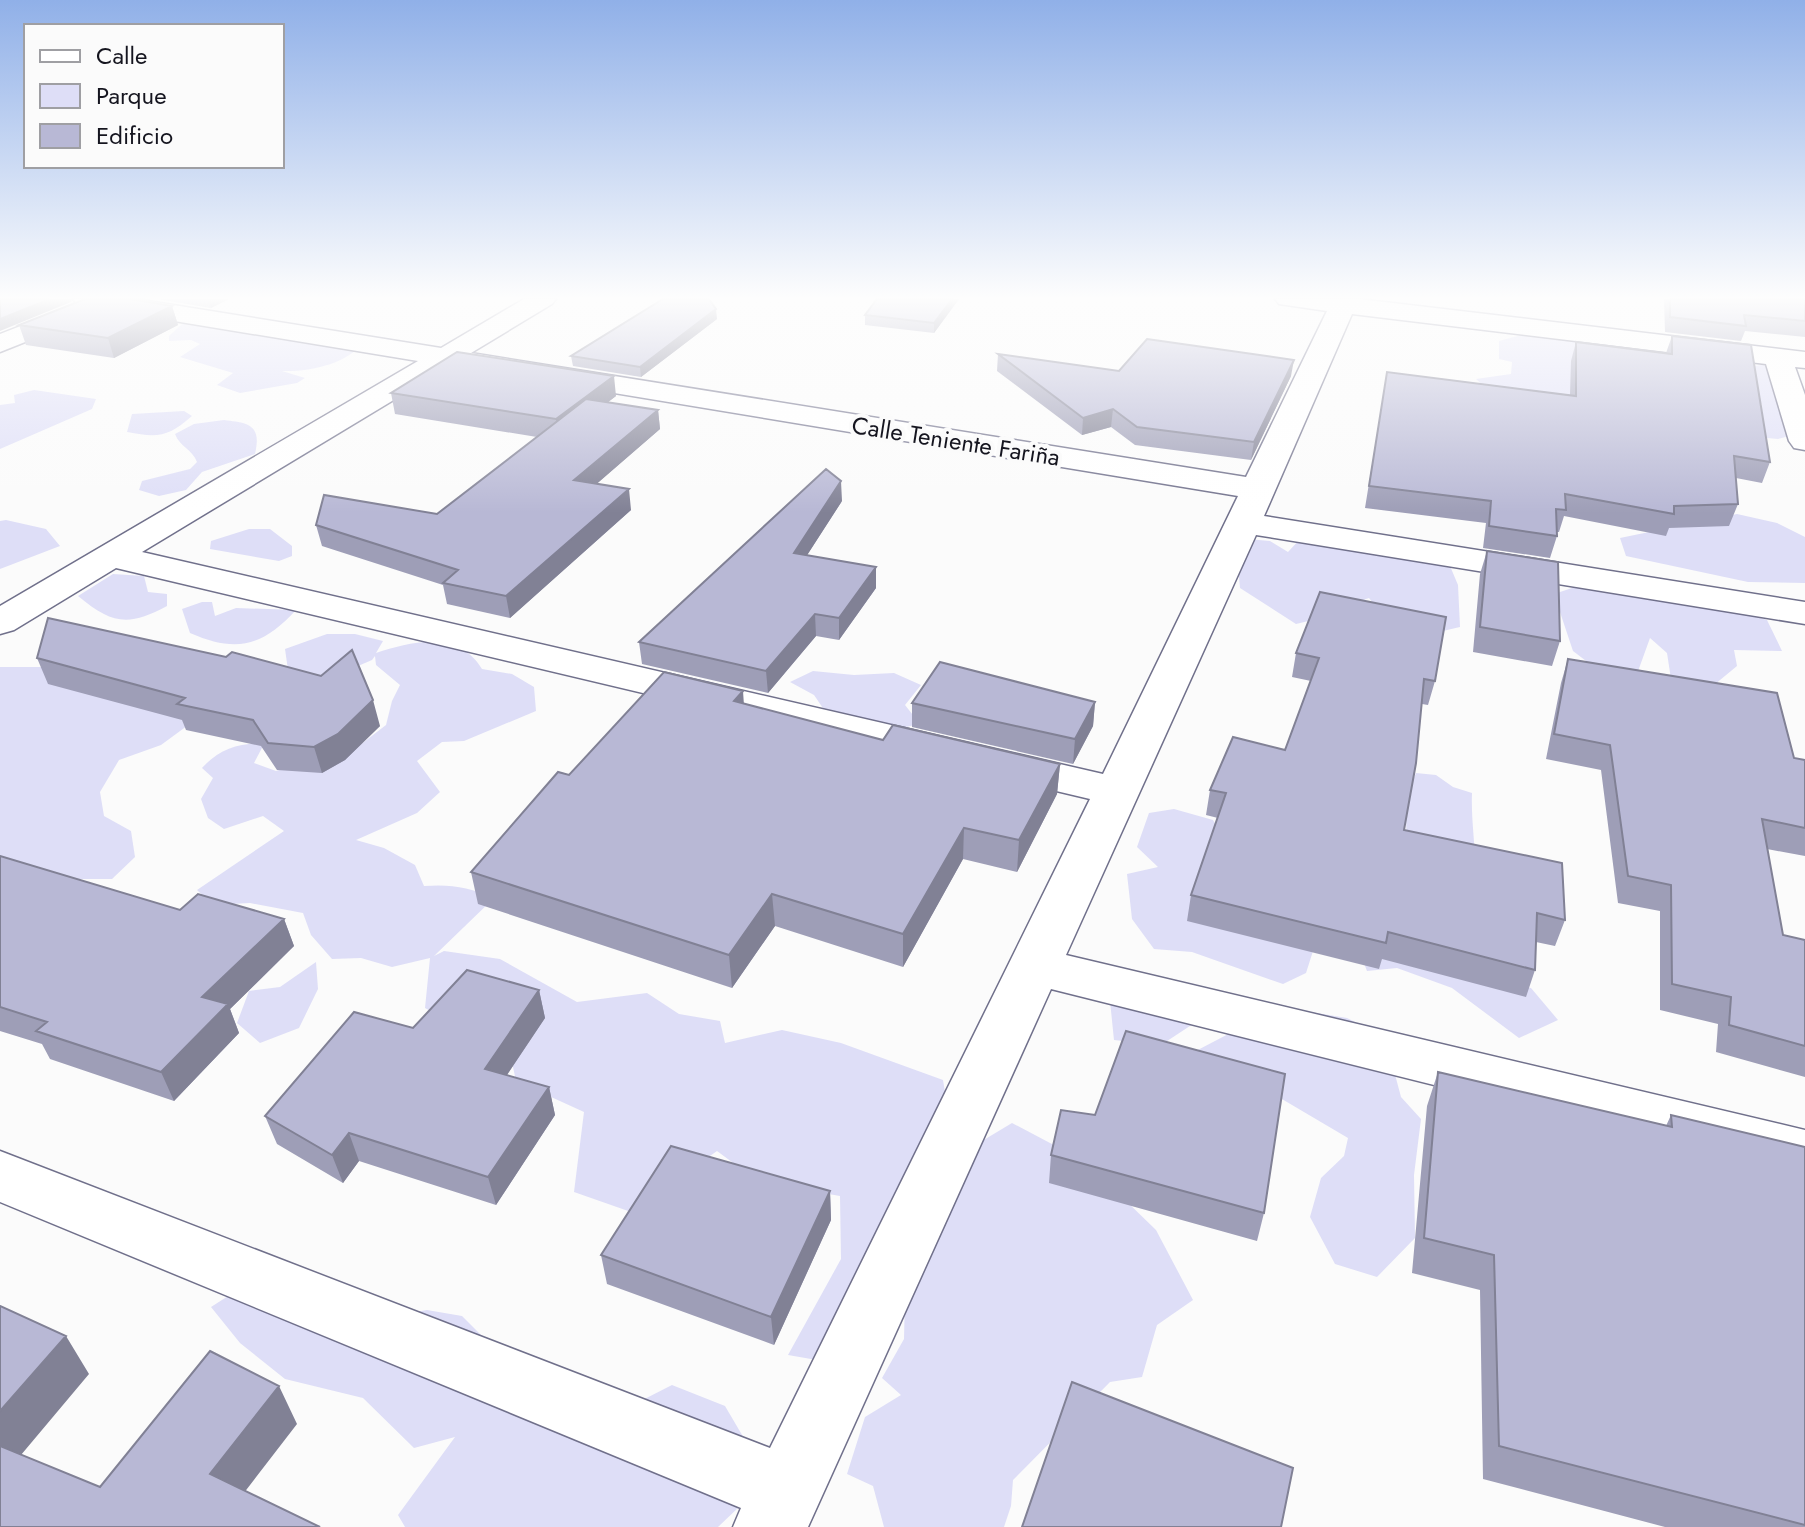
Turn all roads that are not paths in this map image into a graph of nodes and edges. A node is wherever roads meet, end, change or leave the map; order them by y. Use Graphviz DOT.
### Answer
graph roads {
  1 [pos="423,370"];
  2 [pos="511,370"];
  3 [pos="1313,370"];
  4 [pos="1793,370"];
  5 [pos="1805,441"];
  6 [pos="1251,506"];
  7 [pos="111,556"];
  8 [pos="1805,613"];
  9 [pos="0,622"];
  10 [pos="1116,791"];
  11 [pos="1034,966"];
  12 [pos="1805,1154"];
  13 [pos="0,1176"];
  14 [pos="778,1509"];
  1 -- 7 [label="street"];
  2 -- 6 [label="street, Calle Teniente Fariña"];
  3 -- 6 [label="street"];
  4 -- 5 [label="street"];
  6 -- 8 [label="street, Calle Teniente Fariña"];
  6 -- 10 [label="street"];
  7 -- 9 [label="street"];
  7 -- 10 [label="street"];
  10 -- 11 [label="street"];
  11 -- 12 [label="street"];
  11 -- 14 [label="street"];
  13 -- 14 [label="street"];
}
